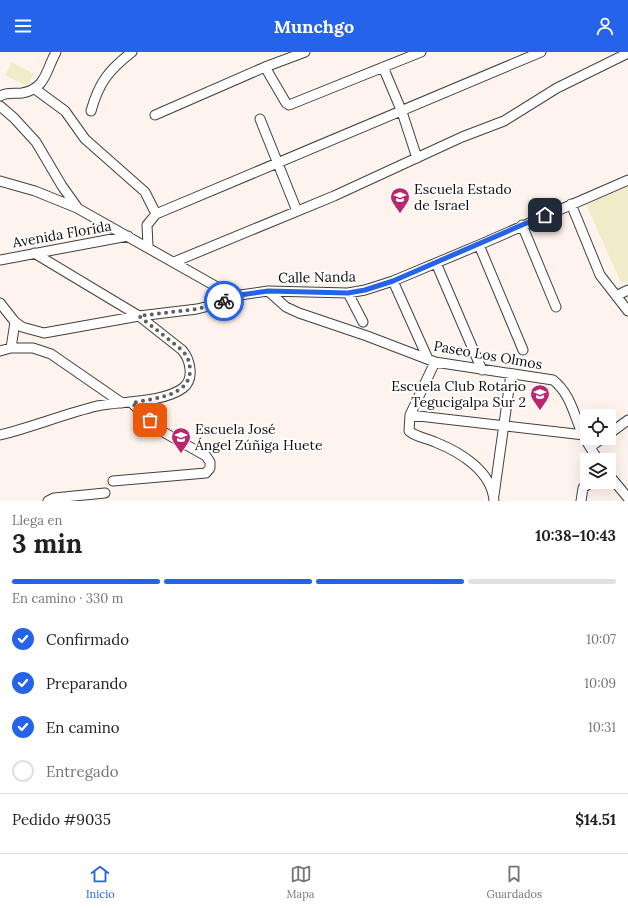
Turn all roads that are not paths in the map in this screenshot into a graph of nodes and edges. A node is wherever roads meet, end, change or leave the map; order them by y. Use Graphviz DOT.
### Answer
graph roads {
  1 [pos="56,52"];
  2 [pos="132,52"];
  3 [pos="305,52"];
  4 [pos="421,52"];
  5 [pos="541,52"];
  6 [pos="628,53"];
  7 [pos="265,67"];
  8 [pos="383,67"];
  9 [pos="35,89"];
  10 [pos="0,96"];
  11 [pos="0,106"];
  12 [pos="91,111"];
  13 [pos="402,112"];
  14 [pos="155,115"];
  15 [pos="260,119"];
  16 [pos="418,158"];
  17 [pos="278,162"];
  18 [pos="628,180"];
  19 [pos="0,181"];
  20 [pos="571,204"];
  21 [pos="77,208"];
  22 [pos="297,211"];
  23 [pos="156,214"];
  24 [pos="522,225"];
  25 [pos="128,236"];
  26 [pos="479,245"];
  27 [pos="148,246"];
  28 [pos="34,253"];
  29 [pos="0,260"];
  30 [pos="174,262"];
  31 [pos="436,263"];
  32 [pos="393,281"];
  33 [pos="628,290"];
  34 [pos="268,291"];
  35 [pos="348,293"];
  36 [pos="233,296"];
  37 [pos="616,296"];
  38 [pos="0,303"];
  39 [pos="556,307"];
  40 [pos="628,311"];
  41 [pos="139,316"];
  42 [pos="15,322"];
  43 [pos="362,322"];
  44 [pos="11,348"];
  45 [pos="523,350"];
  46 [pos="0,351"];
  47 [pos="432,360"];
  48 [pos="482,370"];
  49 [pos="511,374"];
  50 [pos="122,403"];
  51 [pos="132,403"];
  52 [pos="410,415"];
  53 [pos="628,420"];
  54 [pos="504,426"];
  55 [pos="580,426"];
  56 [pos="616,429"];
  57 [pos="0,435"];
  58 [pos="580,436"];
  59 [pos="593,445"];
  60 [pos="590,447"];
  61 [pos="594,453"];
  62 [pos="113,481"];
  63 [pos="616,483"];
  64 [pos="583,489"];
  65 [pos="105,494"];
  66 [pos="628,498"];
  67 [pos="494,500"];
  68 [pos="48,501"];
  69 [pos="580,501"];
  1 -- 9 [label="street"];
  2 -- 12 [label="street"];
  3 -- 7 [label="street"];
  4 -- 8 [label="street"];
  5 -- 13 [label="street"];
  6 -- 16 [label="street"];
  7 -- 8 [label="street"];
  7 -- 14 [label="street"];
  8 -- 13 [label="street"];
  9 -- 10 [label="street"];
  9 -- 23 [label="street"];
  11 -- 21 [label="street"];
  13 -- 16 [label="street"];
  13 -- 17 [label="street"];
  15 -- 17 [label="street"];
  16 -- 22 [label="street"];
  17 -- 22 [label="street"];
  17 -- 23 [label="street"];
  18 -- 20 [label="street, Calle Nanda"];
  19 -- 21 [label="street"];
  20 -- 24 [label="street, Calle Nanda"];
  20 -- 37 [label="street"];
  21 -- 25 [label="street"];
  22 -- 30 [label="street"];
  23 -- 27 [label="street"];
  24 -- 26 [label="street, Calle Nanda"];
  24 -- 39 [label="street"];
  25 -- 27 [label="street"];
  25 -- 28 [label="street, Avenida Florida"];
  26 -- 31 [label="street, Calle Nanda"];
  26 -- 45 [label="street"];
  27 -- 30 [label="street"];
  28 -- 29 [label="street, Avenida Florida"];
  28 -- 41 [label="street"];
  30 -- 36 [label="street"];
  31 -- 32 [label="street, Calle Nanda"];
  31 -- 48 [label="street"];
  32 -- 35 [label="street, Calle Nanda"];
  32 -- 47 [label="street"];
  33 -- 37 [label="street"];
  34 -- 35 [label="street, Calle Nanda"];
  34 -- 36 [label="street, Calle Nanda"];
  34 -- 47 [label="street, Paseo Los Olmos"];
  35 -- 43 [label="street"];
  36 -- 41 [label="street, Calle Nanda"];
  37 -- 40 [label="street"];
  38 -- 42 [label="street"];
  41 -- 42 [label="street, Calle Nanda"];
  41 -- 51 [label="street"];
  42 -- 44 [label="street"];
  44 -- 46 [label="street"];
  44 -- 50 [label="street"];
  47 -- 48 [label="street, Paseo Los Olmos"];
  47 -- 52 [label="street"];
  48 -- 49 [label="street, Paseo Los Olmos"];
  49 -- 54 [label="street"];
  49 -- 55 [label="street, Paseo Los Olmos"];
  50 -- 51 [label="street"];
  50 -- 57 [label="street"];
  51 -- 62 [label="street"];
  52 -- 54 [label="street"];
  52 -- 67 [label="street"];
  53 -- 56 [label="street"];
  54 -- 58 [label="street"];
  54 -- 67 [label="street"];
  59 -- 60 [label="street"];
  60 -- 61 [label="street, Paseo Los Olmos"];
  63 -- 66 [label="street"];
  64 -- 69 [label="street"];
  65 -- 68 [label="street"];
}
